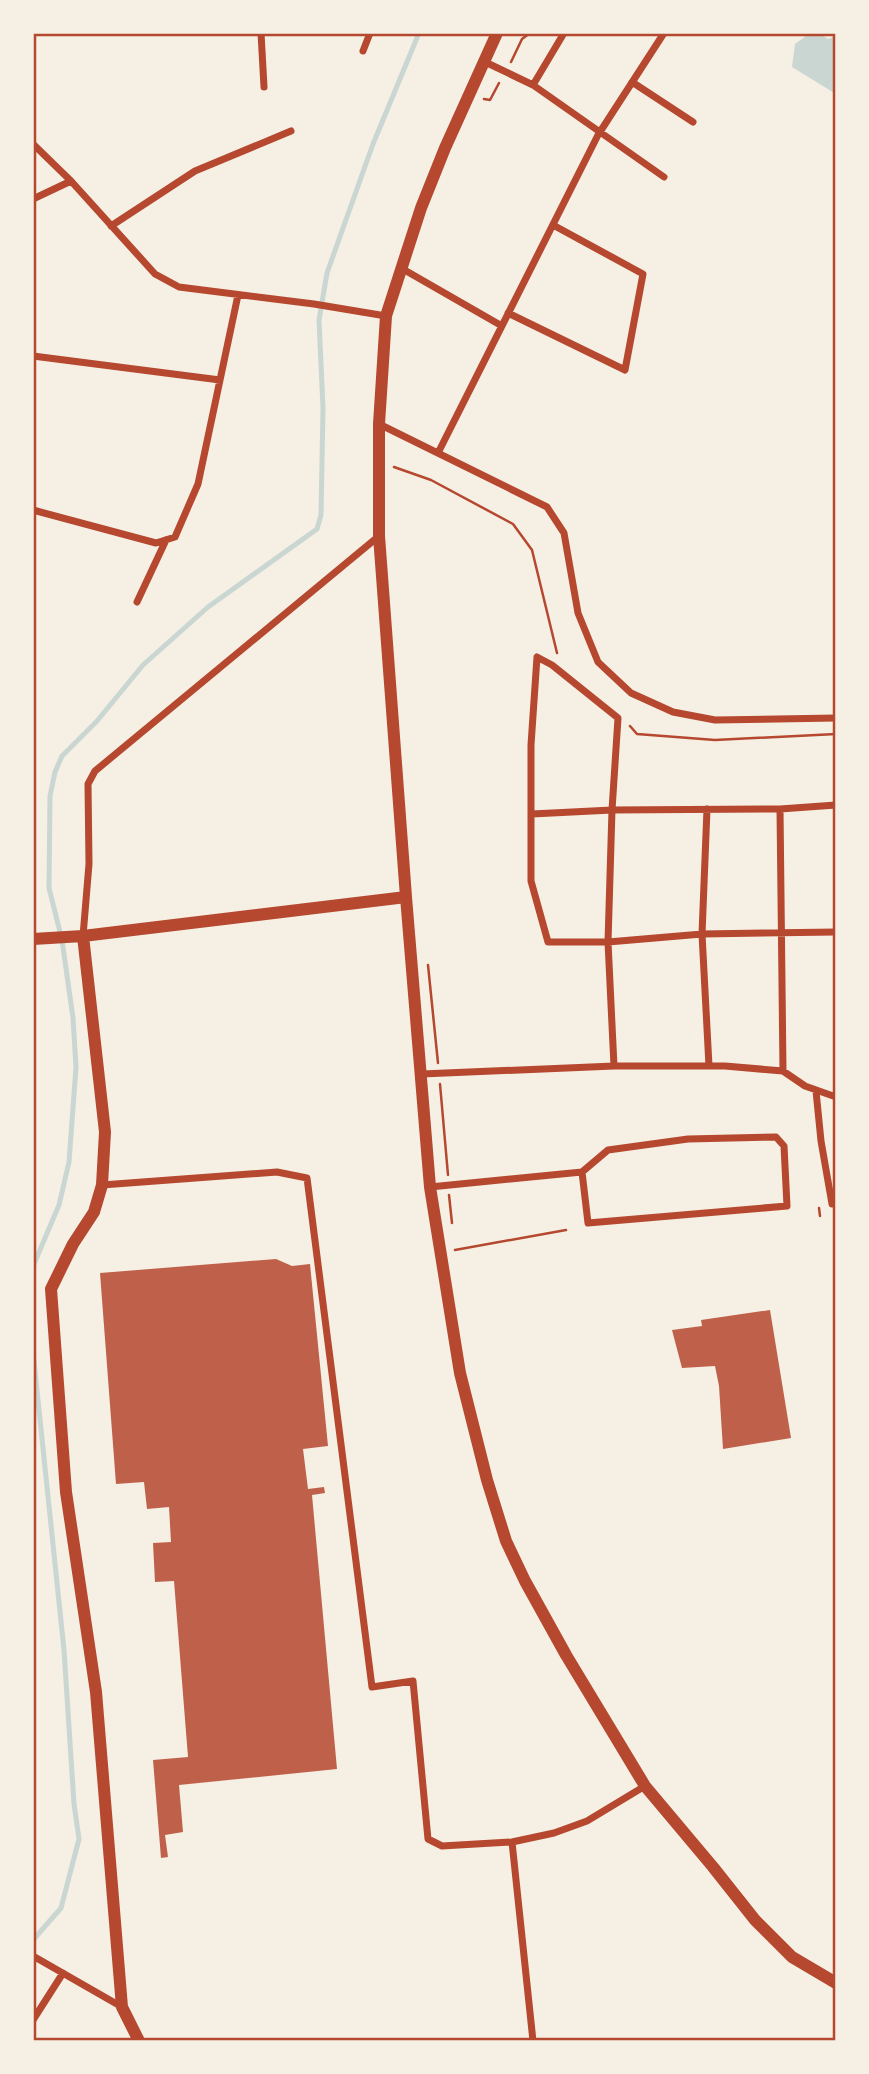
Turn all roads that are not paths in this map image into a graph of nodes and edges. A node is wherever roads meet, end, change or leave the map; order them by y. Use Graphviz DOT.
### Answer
graph roads {
  1 [pos="261,33"];
  2 [pos="370,33"];
  3 [pos="497,33"];
  4 [pos="564,33"];
  5 [pos="664,33"];
  6 [pos="363,51"];
  7 [pos="483,61"];
  8 [pos="632,82"];
  9 [pos="533,85"];
  10 [pos="264,87"];
  11 [pos="693,122"];
  12 [pos="291,131"];
  13 [pos="600,132"];
  14 [pos="33,144"];
  15 [pos="664,177"];
  16 [pos="71,181"];
  17 [pos="33,200"];
  18 [pos="553,225"];
  19 [pos="111,226"];
  20 [pos="401,268"];
  21 [pos="238,295"];
  22 [pos="508,313"];
  23 [pos="386,316"];
  24 [pos="502,326"];
  25 [pos="33,356"];
  26 [pos="220,380"];
  27 [pos="379,424"];
  28 [pos="438,453"];
  29 [pos="33,510"];
  30 [pos="379,536"];
  31 [pos="166,540"];
  32 [pos="137,602"];
  33 [pos="836,718"];
  34 [pos="836,805"];
  35 [pos="707,809"];
  36 [pos="780,809"];
  37 [pos="612,810"];
  38 [pos="532,814"];
  39 [pos="406,897"];
  40 [pos="780,932"];
  41 [pos="836,932"];
  42 [pos="702,934"];
  43 [pos="80,936"];
  44 [pos="33,939"];
  45 [pos="608,942"];
  46 [pos="614,1066"];
  47 [pos="709,1066"];
  48 [pos="783,1071"];
  49 [pos="422,1074"];
  50 [pos="816,1091"];
  51 [pos="836,1097"];
  52 [pos="582,1172"];
  53 [pos="102,1185"];
  54 [pos="430,1187"];
  55 [pos="832,1204"];
  56 [pos="645,1786"];
  57 [pos="512,1842"];
  58 [pos="33,1956"];
  59 [pos="63,1973"];
  60 [pos="836,1983"];
  61 [pos="122,2007"];
  62 [pos="33,2020"];
  63 [pos="139,2041"];
  64 [pos="533,2041"];
  1 -- 10 [label="street"];
  2 -- 6 [label="street"];
  3 -- 7 [label="street"];
  4 -- 9 [label="street"];
  5 -- 8 [label="street"];
  7 -- 9 [label="street"];
  7 -- 20 [label="street"];
  8 -- 11 [label="street"];
  8 -- 13 [label="street"];
  9 -- 13 [label="street"];
  12 -- 19 [label="street"];
  13 -- 15 [label="street"];
  13 -- 18 [label="street"];
  14 -- 16 [label="street"];
  16 -- 17 [label="street"];
  16 -- 19 [label="street"];
  18 -- 22 [label="street"];
  18 -- 22 [label="street"];
  19 -- 21 [label="street"];
  20 -- 23 [label="street"];
  20 -- 24 [label="street"];
  21 -- 23 [label="street"];
  21 -- 26 [label="street"];
  22 -- 24 [label="street"];
  23 -- 27 [label="street"];
  24 -- 28 [label="street"];
  25 -- 26 [label="street"];
  26 -- 31 [label="street"];
  27 -- 28 [label="street"];
  27 -- 30 [label="street"];
  28 -- 33 [label="street"];
  29 -- 31 [label="street"];
  30 -- 39 [label="street"];
  30 -- 43 [label="street"];
  31 -- 32 [label="street"];
  34 -- 36 [label="street"];
  35 -- 36 [label="street"];
  35 -- 37 [label="street"];
  35 -- 42 [label="street"];
  36 -- 40 [label="street"];
  37 -- 38 [label="street"];
  37 -- 38 [label="street"];
  37 -- 45 [label="street"];
  38 -- 45 [label="street"];
  39 -- 43 [label="street"];
  39 -- 49 [label="street"];
  40 -- 41 [label="street"];
  40 -- 42 [label="street"];
  40 -- 48 [label="street"];
  42 -- 45 [label="street"];
  42 -- 47 [label="street"];
  43 -- 44 [label="street"];
  43 -- 53 [label="street"];
  45 -- 46 [label="street"];
  46 -- 47 [label="street"];
  46 -- 49 [label="street"];
  47 -- 48 [label="street"];
  48 -- 50 [label="street"];
  49 -- 54 [label="street"];
  50 -- 51 [label="street"];
  50 -- 55 [label="street"];
  52 -- 52 [label="street"];
  52 -- 54 [label="street"];
  53 -- 57 [label="street"];
  53 -- 61 [label="street"];
  54 -- 56 [label="street"];
  56 -- 57 [label="street"];
  56 -- 60 [label="street"];
  57 -- 64 [label="street"];
  58 -- 59 [label="street"];
  59 -- 61 [label="street"];
  59 -- 62 [label="street"];
  61 -- 63 [label="street"];
}
